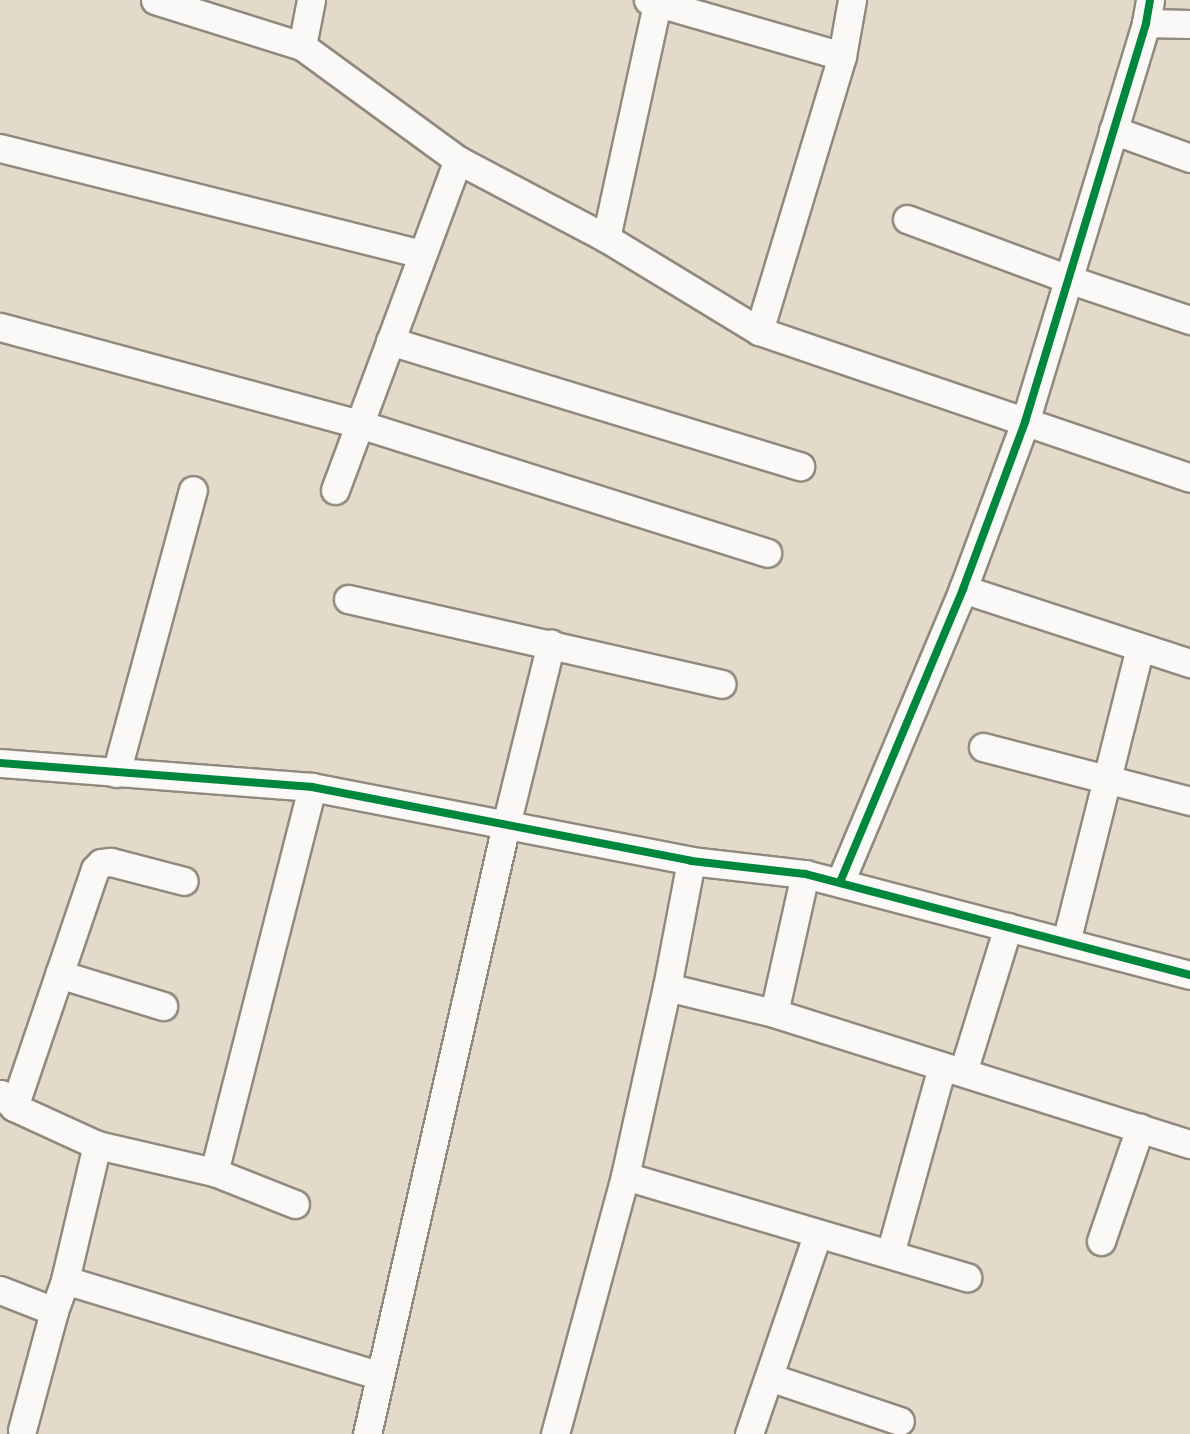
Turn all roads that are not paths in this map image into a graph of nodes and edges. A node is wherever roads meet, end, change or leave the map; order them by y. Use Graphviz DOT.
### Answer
graph roads {
  1 [pos="155,0"];
  2 [pos="311,0"];
  3 [pos="852,0"];
  4 [pos="655,1"];
  5 [pos="1148,12"];
  6 [pos="1190,24"];
  7 [pos="302,46"];
  8 [pos="842,56"];
  9 [pos="1113,130"];
  10 [pos="0,148"];
  11 [pos="1190,158"];
  12 [pos="458,160"];
  13 [pos="907,219"];
  14 [pos="606,238"];
  15 [pos="422,254"];
  16 [pos="1068,279"];
  17 [pos="1190,320"];
  18 [pos="0,327"];
  19 [pos="759,331"];
  20 [pos="390,341"];
  21 [pos="1025,422"];
  22 [pos="359,424"];
  23 [pos="800,466"];
  24 [pos="1190,478"];
  25 [pos="193,490"];
  26 [pos="335,490"];
  27 [pos="767,553"];
  28 [pos="963,589"];
  29 [pos="348,599"];
  30 [pos="551,643"];
  31 [pos="1140,648"];
  32 [pos="1190,663"];
  33 [pos="721,684"];
  34 [pos="983,747"];
  35 [pos="0,763"];
  36 [pos="116,773"];
  37 [pos="1109,781"];
  38 [pos="312,787"];
  39 [pos="1190,801"];
  40 [pos="506,825"];
  41 [pos="692,861"];
  42 [pos="805,874"];
  43 [pos="184,881"];
  44 [pos="840,882"];
  45 [pos="1008,927"];
  46 [pos="1066,942"];
  47 [pos="59,974"];
  48 [pos="1190,975"];
  49 [pos="667,987"];
  50 [pos="163,1006"];
  51 [pos="774,1013"];
  52 [pos="953,1070"];
  53 [pos="7,1100"];
  54 [pos="1140,1128"];
  55 [pos="1190,1144"];
  56 [pos="97,1145"];
  57 [pos="214,1172"];
  58 [pos="625,1176"];
  59 [pos="295,1204"];
  60 [pos="817,1235"];
  61 [pos="1101,1241"];
  62 [pos="890,1254"];
  63 [pos="967,1277"];
  64 [pos="65,1280"];
  65 [pos="0,1290"];
  66 [pos="54,1311"];
  67 [pos="380,1376"];
  68 [pos="769,1377"];
  69 [pos="900,1421"];
  70 [pos="19,1429"];
  71 [pos="367,1434"];
  72 [pos="555,1434"];
  73 [pos="749,1434"];
  1 -- 7 [label="street"];
  2 -- 7 [label="street"];
  3 -- 8 [label="street"];
  4 -- 8 [label="street"];
  4 -- 14 [label="street"];
  5 -- 6 [label="street"];
  5 -- 9 [label="street"];
  7 -- 12 [label="street"];
  8 -- 19 [label="street"];
  9 -- 11 [label="street"];
  9 -- 16 [label="street"];
  10 -- 15 [label="street"];
  12 -- 14 [label="street"];
  12 -- 15 [label="street"];
  13 -- 16 [label="street"];
  14 -- 19 [label="street"];
  15 -- 20 [label="street"];
  16 -- 17 [label="street"];
  16 -- 21 [label="street"];
  18 -- 22 [label="street"];
  19 -- 21 [label="street"];
  20 -- 22 [label="street"];
  20 -- 23 [label="street"];
  21 -- 24 [label="street"];
  21 -- 28 [label="street"];
  22 -- 26 [label="street"];
  22 -- 27 [label="street"];
  25 -- 36 [label="street"];
  28 -- 31 [label="street"];
  28 -- 44 [label="street"];
  29 -- 30 [label="street"];
  30 -- 33 [label="street"];
  30 -- 40 [label="street"];
  31 -- 32 [label="street"];
  31 -- 37 [label="street"];
  34 -- 37 [label="street"];
  35 -- 36 [label="street"];
  36 -- 38 [label="street"];
  37 -- 39 [label="street"];
  37 -- 46 [label="street"];
  38 -- 40 [label="street"];
  38 -- 57 [label="street"];
  40 -- 41 [label="street"];
  40 -- 67 [label="street"];
  41 -- 42 [label="street"];
  41 -- 49 [label="street"];
  42 -- 44 [label="street"];
  42 -- 51 [label="street"];
  43 -- 47 [label="street"];
  44 -- 45 [label="street"];
  45 -- 46 [label="street"];
  45 -- 52 [label="street"];
  46 -- 48 [label="street"];
  47 -- 50 [label="street"];
  47 -- 53 [label="street"];
  49 -- 51 [label="street"];
  49 -- 58 [label="street"];
  51 -- 52 [label="street"];
  52 -- 54 [label="street"];
  52 -- 62 [label="street"];
  53 -- 56 [label="street"];
  54 -- 55 [label="street"];
  54 -- 61 [label="street"];
  56 -- 57 [label="street"];
  56 -- 64 [label="street"];
  57 -- 59 [label="street"];
  58 -- 60 [label="street"];
  58 -- 72 [label="street"];
  60 -- 62 [label="street"];
  60 -- 68 [label="street"];
  62 -- 63 [label="street"];
  64 -- 66 [label="street"];
  64 -- 67 [label="street"];
  65 -- 66 [label="street"];
  66 -- 70 [label="street"];
  67 -- 71 [label="street"];
  68 -- 69 [label="street"];
  68 -- 73 [label="street"];
}
